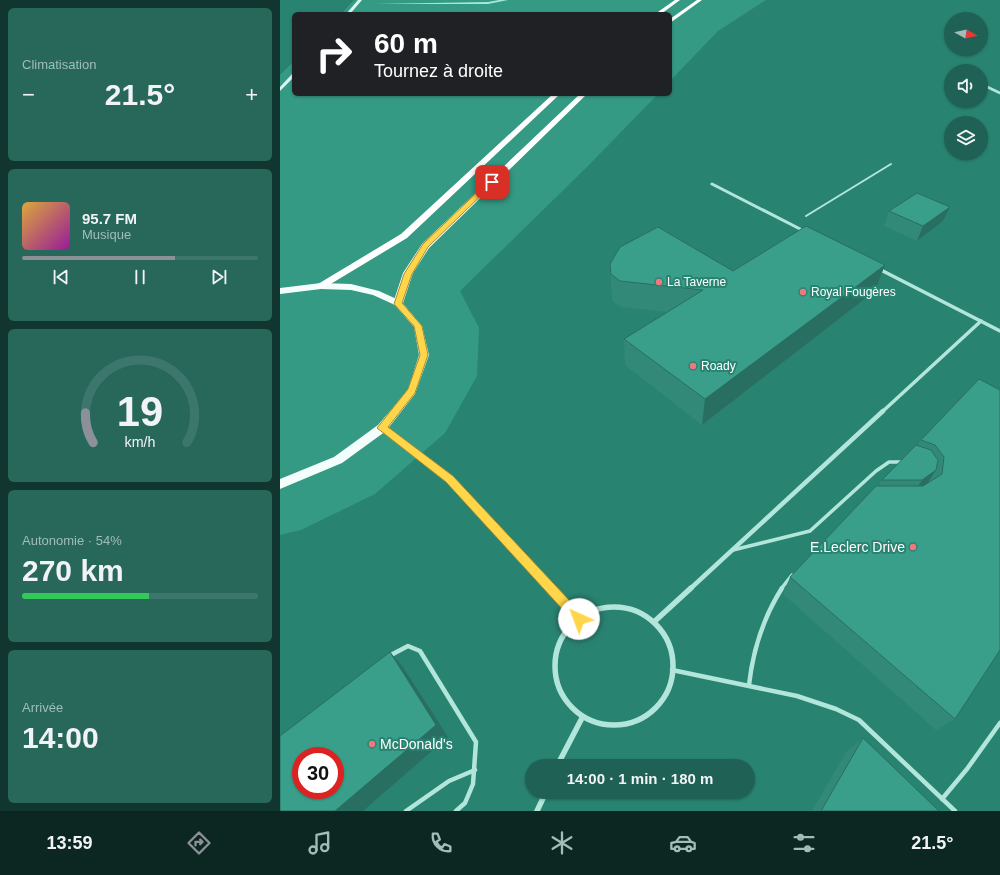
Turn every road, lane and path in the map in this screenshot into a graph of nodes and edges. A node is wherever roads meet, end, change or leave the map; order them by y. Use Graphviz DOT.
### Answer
graph roads {
  1 [pos="360,0"];
  2 [pos="678,0"];
  3 [pos="700,0"];
  4 [pos="350,12"];
  5 [pos="661,12"];
  6 [pos="672,20"];
  7 [pos="292,76"];
  8 [pos="988,87"];
  9 [pos="280,90"];
  10 [pos="1000,93"];
  11 [pos="555,96"];
  12 [pos="582,96"];
  13 [pos="891,164"];
  14 [pos="712,184"];
  15 [pos="806,216"];
  16 [pos="810,234"];
  17 [pos="874,267"];
  18 [pos="321,286"];
  19 [pos="280,291"];
  20 [pos="398,304"];
  21 [pos="981,321"];
  22 [pos="1000,331"];
  23 [pos="382,428"];
  24 [pos="907,463"];
  25 [pos="280,484"];
  26 [pos="731,550"];
  27 [pos="796,571"];
  28 [pos="579,619"];
  29 [pos="655,621"];
  30 [pos="384,662"];
  31 [pos="672,670"];
  32 [pos="749,685"];
  33 [pos="582,718"];
  34 [pos="1000,723"];
  35 [pos="561,759"];
  36 [pos="475,770"];
  37 [pos="543,799"];
  38 [pos="942,799"];
  39 [pos="406,811"];
  40 [pos="456,811"];
  41 [pos="537,811"];
  42 [pos="955,811"];
  1 -- 4 [label="main road"];
  2 -- 5 [label="highway"];
  3 -- 6 [label="highway"];
  7 -- 9 [label="main road"];
  8 -- 10 [label="street"];
  11 -- 18 [label="highway"];
  12 -- 20 [label="highway"];
  13 -- 15 [label="lane"];
  14 -- 16 [label="street"];
  17 -- 21 [label="street"];
  18 -- 19 [label="main road"];
  18 -- 20 [label="main road"];
  20 -- 23 [label="main road"];
  21 -- 22 [label="street"];
  21 -- 26 [label="street"];
  23 -- 25 [label="main road"];
  23 -- 28 [label="street"];
  24 -- 26 [label="lane"];
  26 -- 29 [label="street"];
  27 -- 32 [label="lane"];
  28 -- 29 [label="street"];
  28 -- 33 [label="street"];
  29 -- 31 [label="street"];
  30 -- 36 [label="lane"];
  31 -- 32 [label="lane"];
  31 -- 33 [label="street"];
  32 -- 38 [label="lane"];
  33 -- 35 [label="street"];
  34 -- 38 [label="lane"];
  36 -- 39 [label="lane"];
  36 -- 40 [label="lane"];
  37 -- 41 [label="street"];
  38 -- 42 [label="lane"];
}
